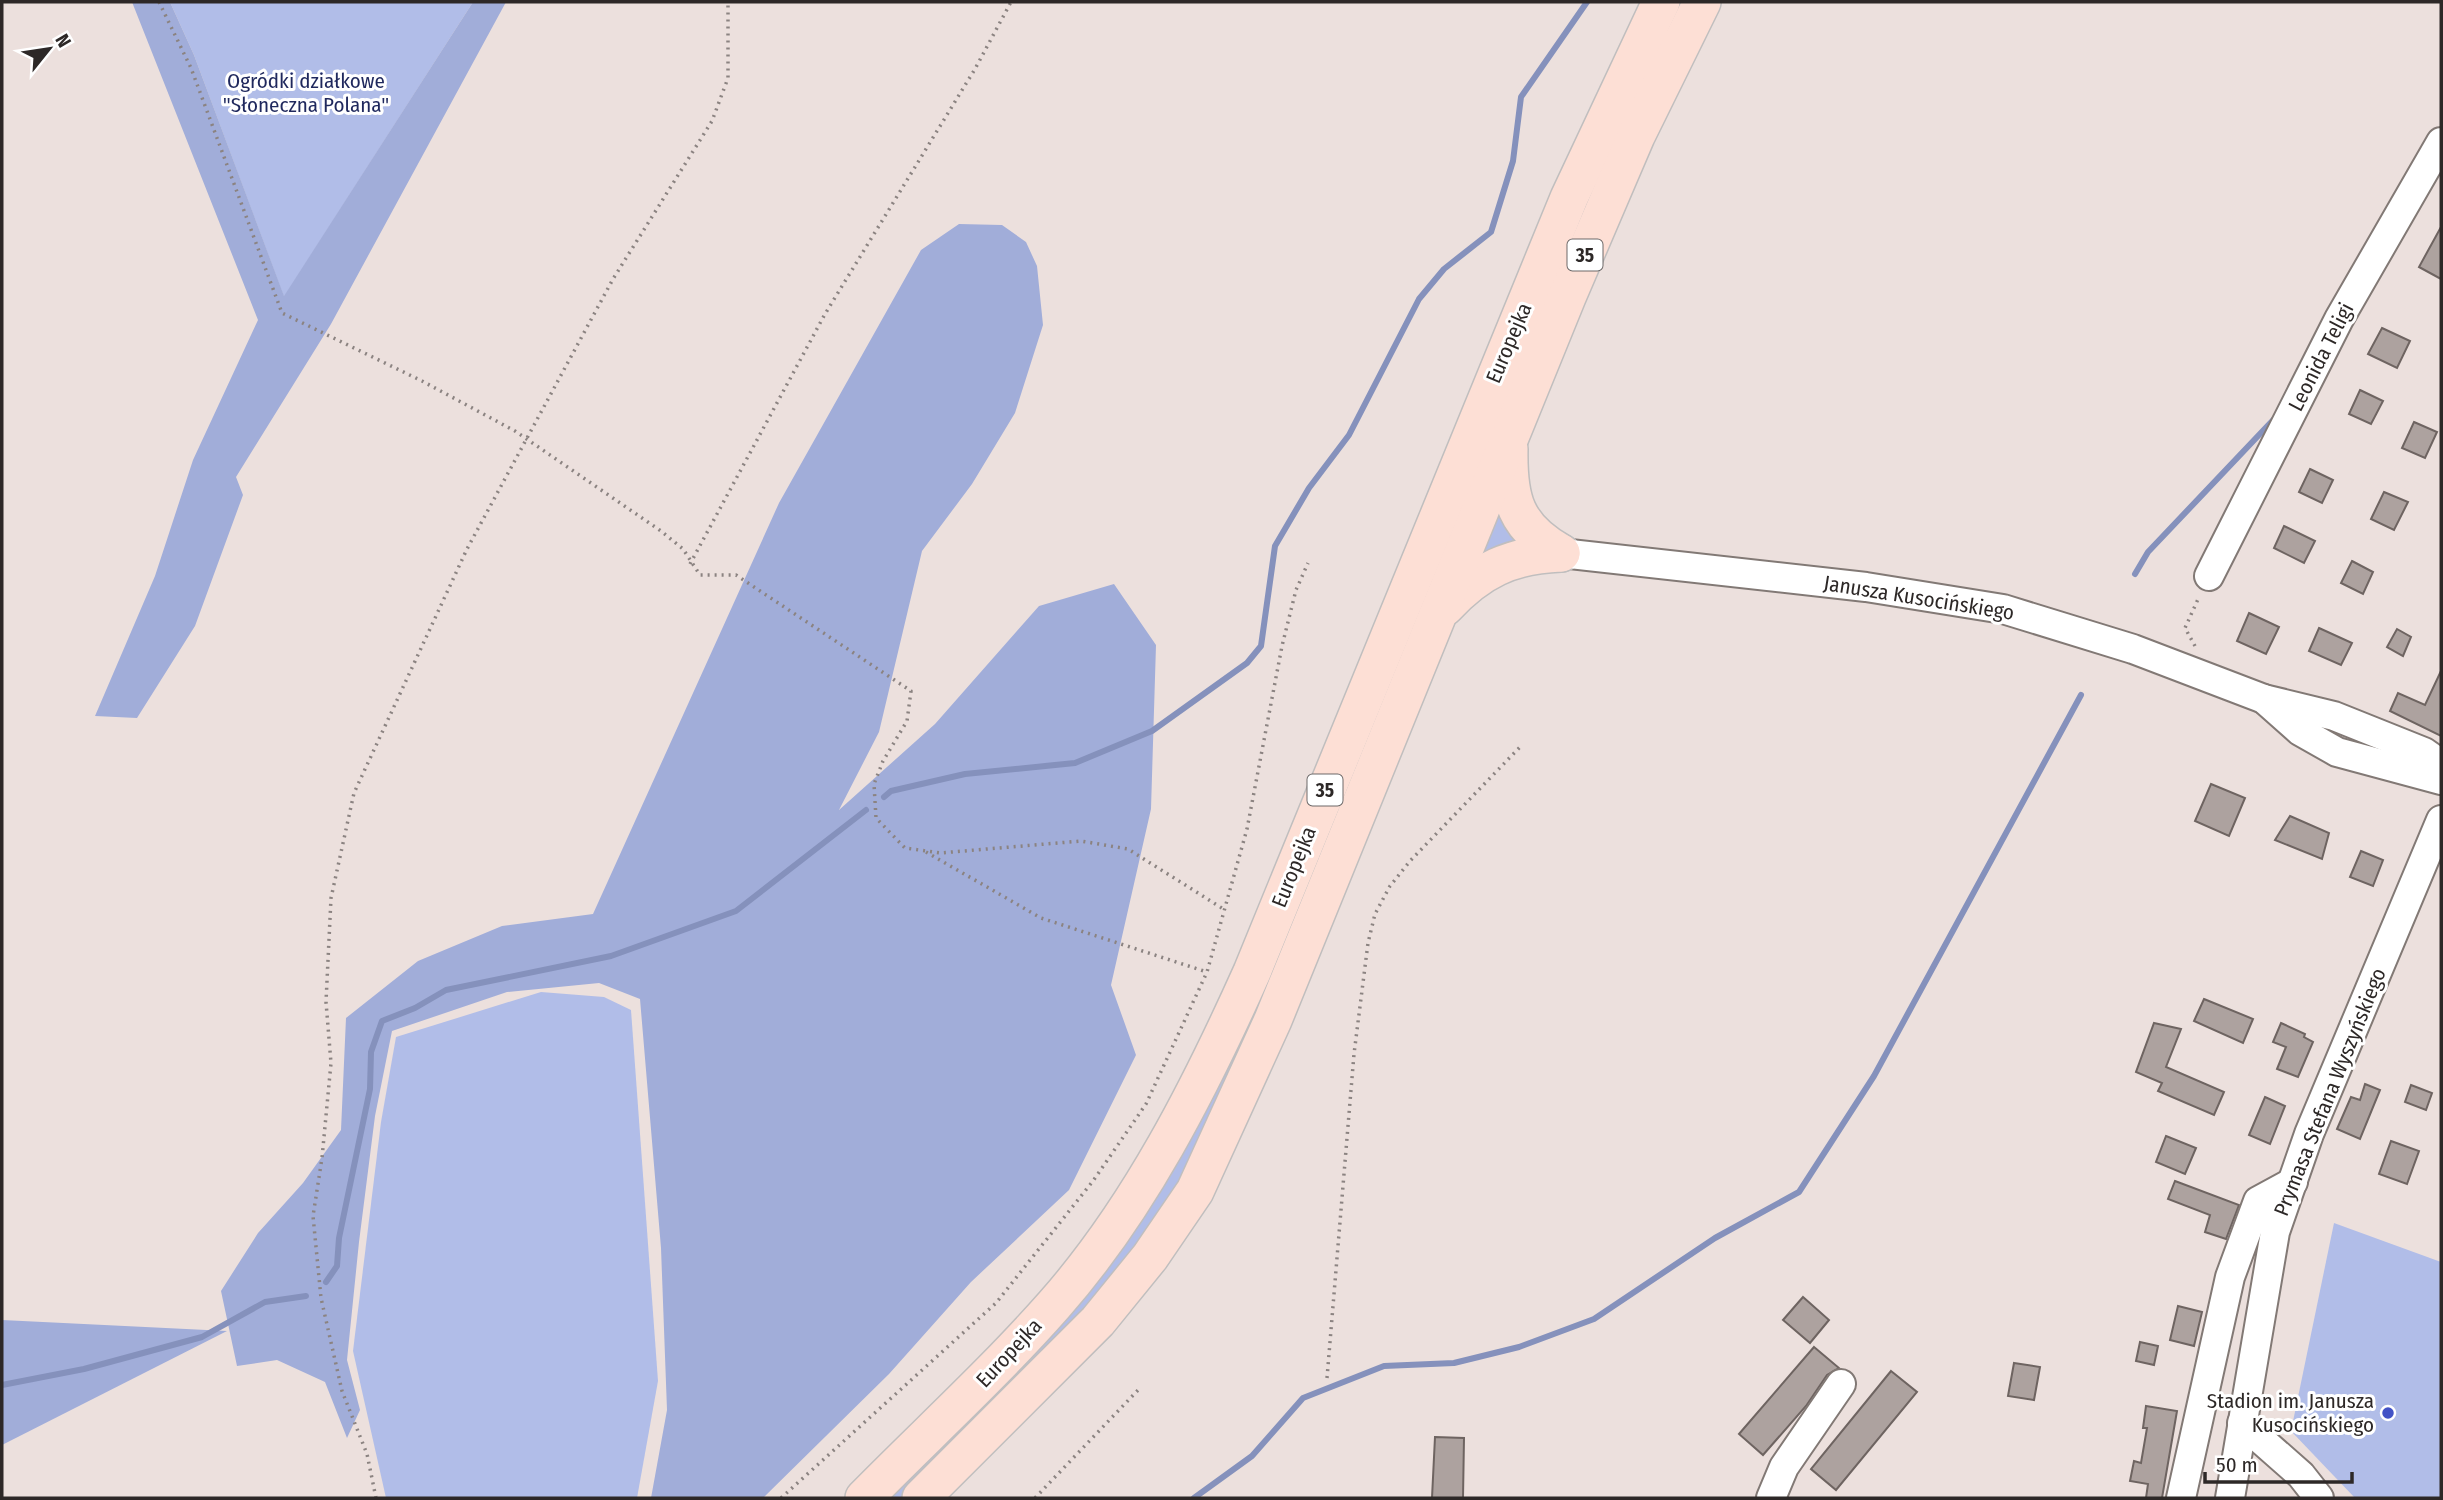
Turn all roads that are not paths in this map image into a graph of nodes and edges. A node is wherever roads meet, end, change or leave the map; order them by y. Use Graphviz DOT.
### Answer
graph roads {
  1 [pos="1661,2"];
  2 [pos="1702,2"];
  3 [pos="2441,142"];
  4 [pos="1509,436"];
  5 [pos="1560,553"];
  6 [pos="2209,576"];
  7 [pos="1435,618"];
  8 [pos="2264,699"];
  9 [pos="2441,764"];
  10 [pos="2441,780"];
  11 [pos="2441,820"];
  12 [pos="2434,859"];
  13 [pos="2293,1182"];
  14 [pos="1841,1384"];
  15 [pos="2242,1423"];
  16 [pos="864,1498"];
  17 [pos="921,1498"];
  18 [pos="1771,1498"];
  19 [pos="2181,1498"];
  20 [pos="2230,1498"];
  21 [pos="2319,1498"];
  1 -- 16 [label="main road, Europejka / 35"];
  2 -- 4 [label="main road, Europejka / 35"];
  3 -- 6 [label="street, Leonida Teligi"];
  4 -- 5 [label="main road"];
  4 -- 7 [label="main road, Europejka / 35"];
  5 -- 7 [label="main road"];
  5 -- 8 [label="street, Janusza Kusocińskiego"];
  7 -- 17 [label="main road, Europejka / 35"];
  8 -- 9 [label="street, Janusza Kusocińskiego"];
  8 -- 10 [label="street, Janusza Kusocińskiego"];
  11 -- 12 [label="street, Prymasa Stefana Wyszyńskiego"];
  12 -- 13 [label="street, Prymasa Stefana Wyszyńskiego"];
  13 -- 15 [label="street, Prymasa Stefana Wyszyńskiego"];
  13 -- 19 [label="street"];
  14 -- 18 [label="street"];
  15 -- 20 [label="street, Prymasa Stefana Wyszyńskiego"];
  15 -- 21 [label="street"];
}
